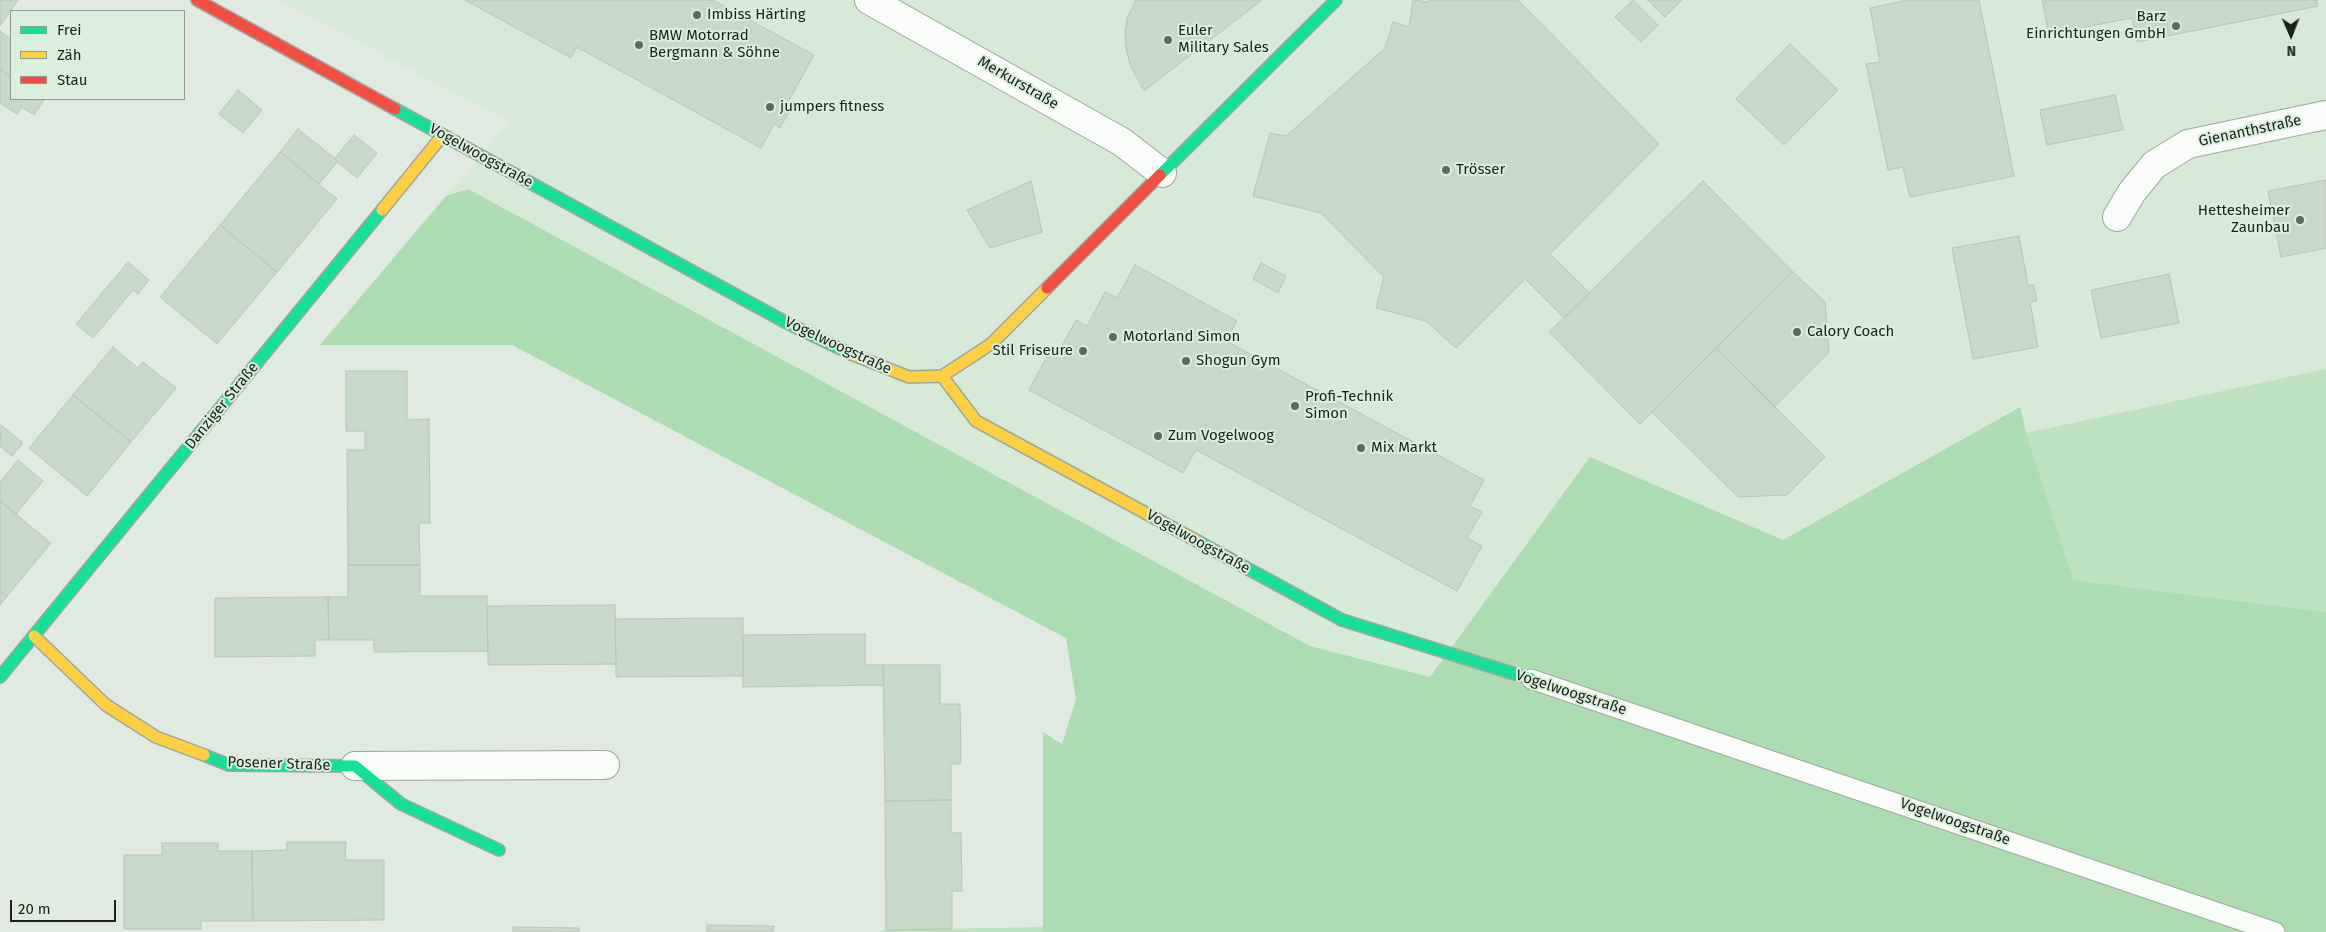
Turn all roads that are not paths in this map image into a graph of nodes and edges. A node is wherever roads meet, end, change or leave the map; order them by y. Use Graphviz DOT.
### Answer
graph roads {
  1 [pos="198,0"];
  2 [pos="869,0"];
  3 [pos="1336,0"];
  4 [pos="2326,115"];
  5 [pos="443,135"];
  6 [pos="1162,173"];
  7 [pos="2117,217"];
  8 [pos="942,376"];
  9 [pos="34,636"];
  10 [pos="0,677"];
  11 [pos="1531,679"];
  12 [pos="605,765"];
  13 [pos="355,766"];
  14 [pos="500,850"];
  15 [pos="2275,932"];
  1 -- 5 [label="street, Vogelwoogstraße"];
  2 -- 6 [label="street, Merkurstraße"];
  3 -- 6 [label="street"];
  4 -- 7 [label="street, Gienanthstraße"];
  5 -- 8 [label="street, Vogelwoogstraße"];
  5 -- 9 [label="street, Danziger Straße"];
  6 -- 8 [label="street"];
  8 -- 11 [label="street, Vogelwoogstraße"];
  9 -- 10 [label="street, Danziger Straße"];
  9 -- 13 [label="street, Posener Straße"];
  11 -- 15 [label="lane, Vogelwoogstraße"];
  12 -- 13 [label="street, Posener Straße"];
  13 -- 14 [label="street"];
}
